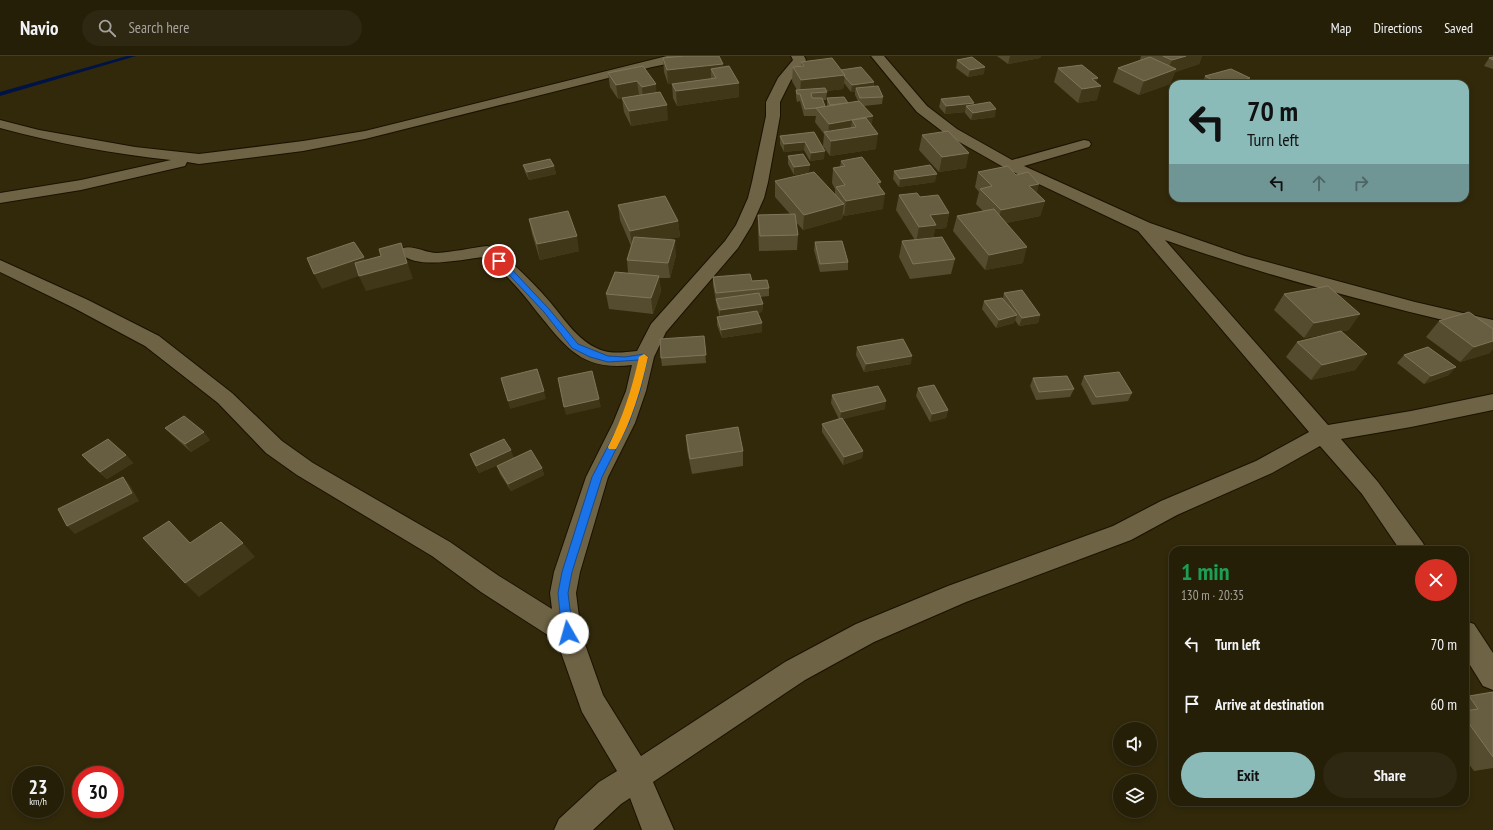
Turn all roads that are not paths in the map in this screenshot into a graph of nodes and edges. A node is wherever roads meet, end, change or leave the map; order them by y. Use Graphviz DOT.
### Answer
graph roads {
  1 [pos="686,56"];
  2 [pos="797,56"];
  3 [pos="877,56"];
  4 [pos="0,124"];
  5 [pos="1084,144"];
  6 [pos="199,159"];
  7 [pos="1010,166"];
  8 [pos="0,198"];
  9 [pos="1144,227"];
  10 [pos="409,252"];
  11 [pos="0,265"];
  12 [pos="1493,326"];
  13 [pos="644,357"];
  14 [pos="1493,402"];
  15 [pos="1323,434"];
  16 [pos="1411,546"];
  17 [pos="568,633"];
  18 [pos="1469,639"];
  19 [pos="1493,677"];
  20 [pos="636,776"];
  21 [pos="570,830"];
  22 [pos="658,830"];
  1 -- 6 [label="street"];
  2 -- 13 [label="street"];
  3 -- 7 [label="street"];
  4 -- 6 [label="street"];
  5 -- 7 [label="street"];
  6 -- 8 [label="street"];
  7 -- 9 [label="street"];
  9 -- 12 [label="street"];
  9 -- 15 [label="street"];
  10 -- 13 [label="street"];
  11 -- 17 [label="street"];
  13 -- 17 [label="street"];
  14 -- 15 [label="street"];
  15 -- 16 [label="street"];
  15 -- 20 [label="street"];
  17 -- 20 [label="street"];
  18 -- 19 [label="street"];
  20 -- 21 [label="street"];
  20 -- 22 [label="street"];
}
